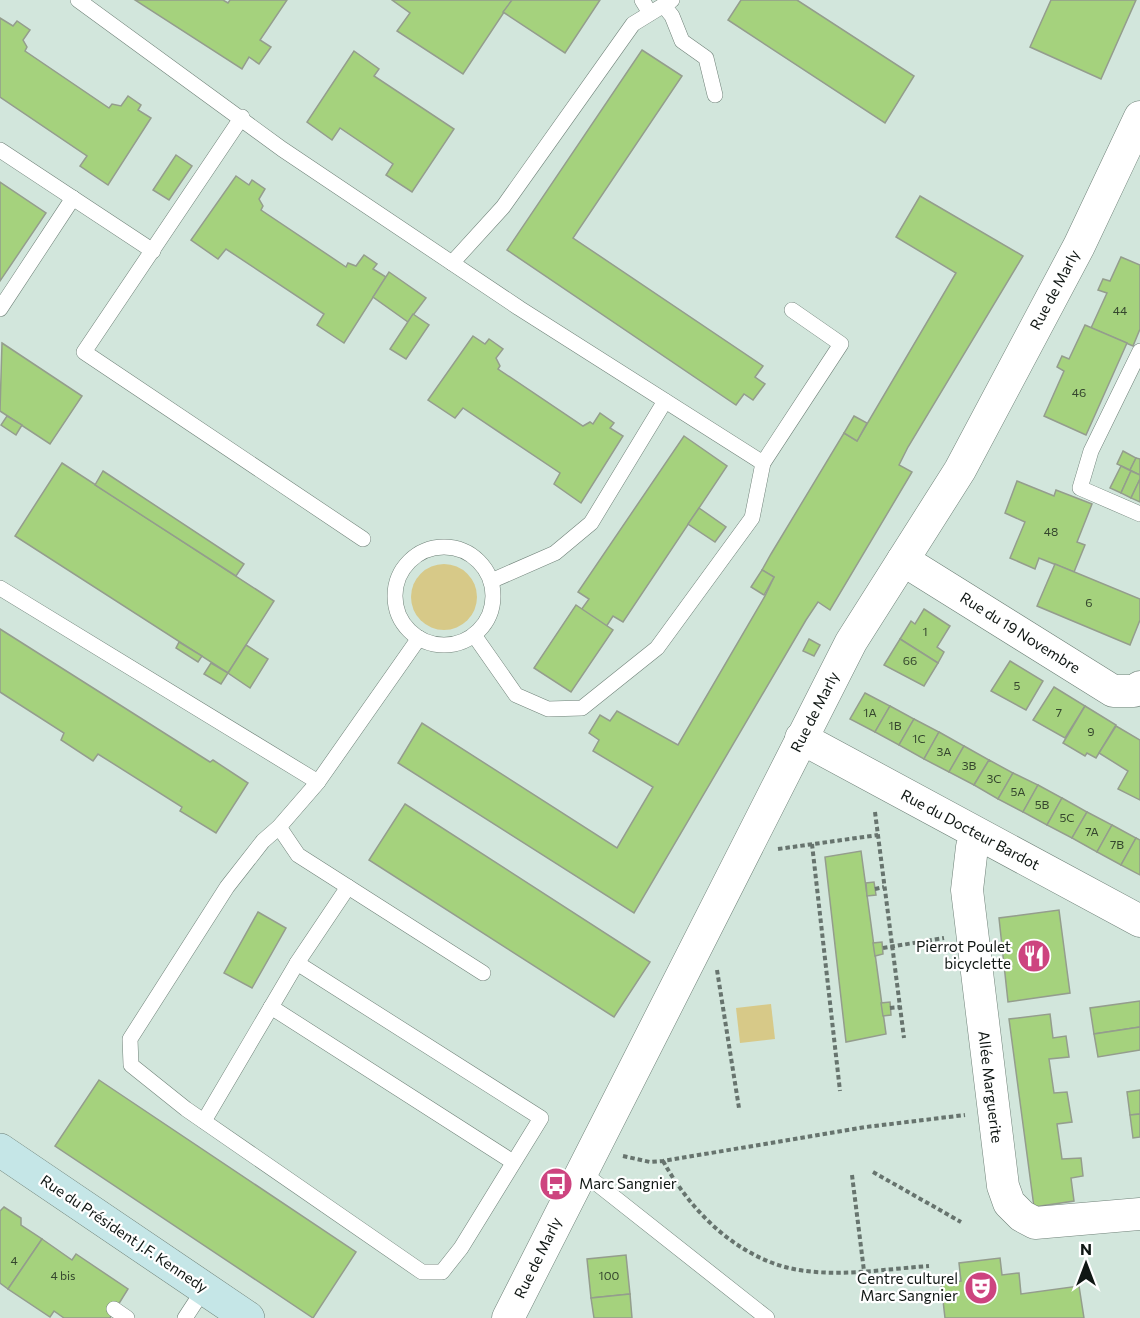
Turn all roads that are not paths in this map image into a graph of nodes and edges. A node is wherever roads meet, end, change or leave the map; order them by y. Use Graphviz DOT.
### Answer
graph roads {
  1 [pos="78,0"];
  2 [pos="668,3"];
  3 [pos="646,7"];
  4 [pos="715,95"];
  5 [pos="242,117"];
  6 [pos="1140,117"];
  7 [pos="0,150"];
  8 [pos="73,198"];
  9 [pos="153,251"];
  10 [pos="452,263"];
  11 [pos="0,309"];
  12 [pos="792,310"];
  13 [pos="1140,351"];
  14 [pos="665,400"];
  15 [pos="764,463"];
  16 [pos="1140,514"];
  17 [pos="363,539"];
  18 [pos="903,560"];
  19 [pos="491,581"];
  20 [pos="0,588"];
  21 [pos="474,635"];
  22 [pos="419,638"];
  23 [pos="1140,687"];
  24 [pos="801,738"];
  25 [pos="318,782"];
  26 [pos="279,827"];
  27 [pos="978,835"];
  28 [pos="348,887"];
  29 [pos="1140,921"];
  30 [pos="297,963"];
  31 [pos="483,973"];
  32 [pos="271,1007"];
  33 [pos="204,1120"];
  34 [pos="0,1150"];
  35 [pos="513,1162"];
  36 [pos="581,1171"];
  37 [pos="1140,1214"];
  38 [pos="204,1288"];
  39 [pos="185,1318"];
  40 [pos="248,1318"];
  41 [pos="508,1318"];
  42 [pos="767,1318"];
  1 -- 5 [label="lane"];
  2 -- 3 [label="lane"];
  2 -- 4 [label="lane"];
  3 -- 10 [label="lane"];
  5 -- 9 [label="lane"];
  5 -- 10 [label="lane"];
  6 -- 18 [label="street, Rue de Marly"];
  7 -- 8 [label="lane"];
  8 -- 9 [label="lane"];
  8 -- 11 [label="lane"];
  9 -- 17 [label="lane"];
  10 -- 14 [label="lane"];
  12 -- 15 [label="lane"];
  13 -- 16 [label="lane"];
  14 -- 15 [label="lane"];
  14 -- 19 [label="lane"];
  15 -- 21 [label="lane"];
  18 -- 23 [label="street, Rue du 19 Novembre"];
  18 -- 24 [label="street, Rue de Marly"];
  19 -- 21 [label="lane"];
  19 -- 22 [label="lane"];
  20 -- 25 [label="lane"];
  21 -- 22 [label="lane"];
  22 -- 25 [label="lane"];
  24 -- 27 [label="street, Rue du Docteur Bardot"];
  24 -- 36 [label="street, Rue de Marly"];
  25 -- 26 [label="lane"];
  26 -- 28 [label="lane"];
  26 -- 33 [label="lane"];
  27 -- 29 [label="street, Rue du Docteur Bardot"];
  27 -- 37 [label="street, Allée Marguerite"];
  28 -- 30 [label="lane"];
  28 -- 31 [label="lane"];
  30 -- 32 [label="lane"];
  30 -- 35 [label="lane"];
  32 -- 33 [label="lane"];
  32 -- 35 [label="lane"];
  33 -- 35 [label="lane"];
  34 -- 38 [label="street, Rue du Président J.F. Kennedy"];
  36 -- 41 [label="street, Rue de Marly"];
  36 -- 42 [label="lane"];
  38 -- 39 [label="lane"];
  38 -- 40 [label="street, Rue du Président J.F. Kennedy"];
}
